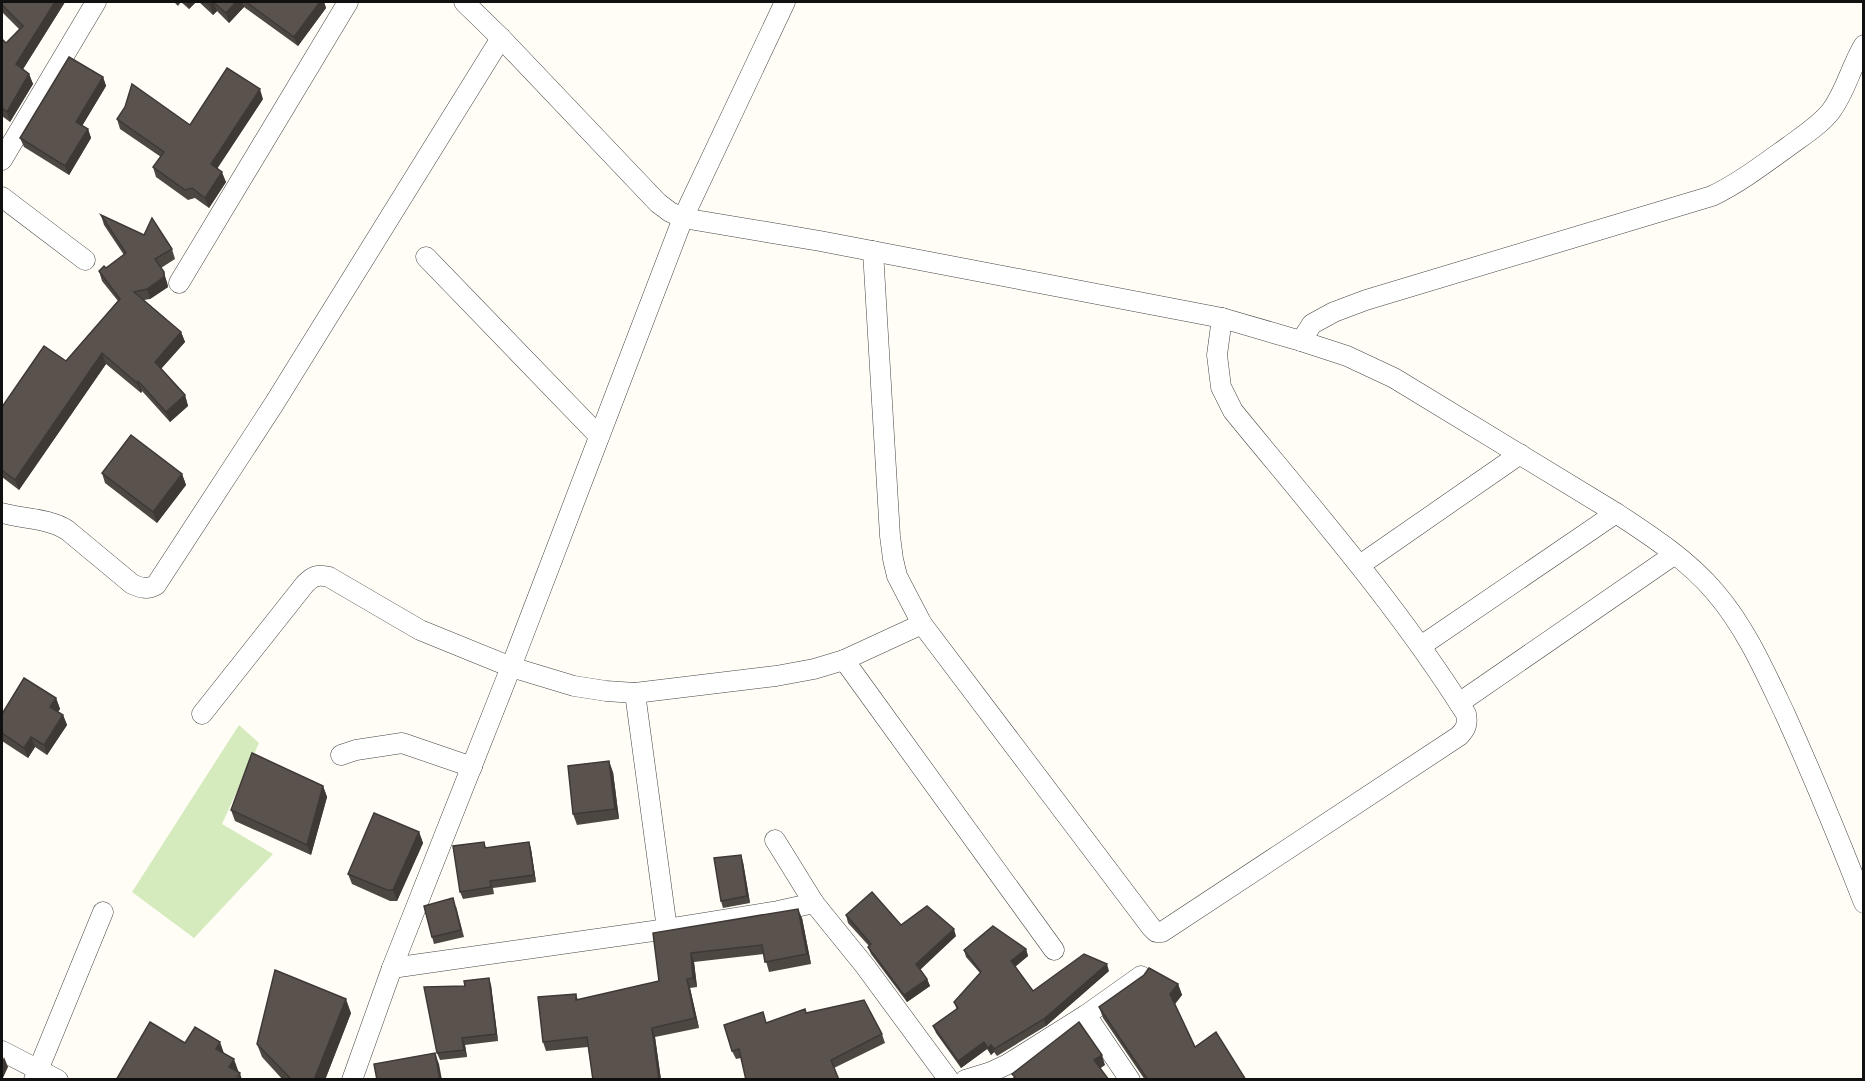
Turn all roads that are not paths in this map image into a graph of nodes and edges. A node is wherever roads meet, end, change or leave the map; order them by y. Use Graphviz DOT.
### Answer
graph roads {
  1 [pos="96,2"];
  2 [pos="348,2"];
  3 [pos="785,2"];
  4 [pos="471,5"];
  5 [pos="501,38"];
  6 [pos="1863,45"];
  7 [pos="2,160"];
  8 [pos="2,197"];
  9 [pos="683,218"];
  10 [pos="873,251"];
  11 [pos="426,257"];
  12 [pos="85,260"];
  13 [pos="179,283"];
  14 [pos="1222,318"];
  15 [pos="1301,341"];
  16 [pos="599,436"];
  17 [pos="1520,454"];
  18 [pos="2,513"];
  19 [pos="1616,513"];
  20 [pos="1675,554"];
  21 [pos="1360,566"];
  22 [pos="922,624"];
  23 [pos="1421,646"];
  24 [pos="844,660"];
  25 [pos="511,667"];
  26 [pos="635,693"];
  27 [pos="1459,703"];
  28 [pos="202,714"];
  29 [pos="341,755"];
  30 [pos="472,767"];
  31 [pos="775,840"];
  32 [pos="814,903"];
  33 [pos="1863,903"];
  34 [pos="104,912"];
  35 [pos="667,929"];
  36 [pos="1054,950"];
  37 [pos="392,968"];
  38 [pos="1142,976"];
  39 [pos="1086,1015"];
  40 [pos="2,1051"];
  41 [pos="36,1074"];
  42 [pos="58,1080"];
  43 [pos="352,1080"];
  44 [pos="949,1080"];
  45 [pos="965,1080"];
  46 [pos="1130,1080"];
  1 -- 7 [label="street"];
  2 -- 13 [label="street"];
  3 -- 9 [label="street"];
  4 -- 5 [label="street"];
  5 -- 9 [label="street"];
  5 -- 18 [label="street"];
  6 -- 15 [label="street"];
  8 -- 12 [label="street"];
  9 -- 10 [label="street"];
  9 -- 16 [label="street"];
  10 -- 14 [label="street"];
  10 -- 22 [label="street"];
  11 -- 16 [label="street"];
  14 -- 15 [label="street"];
  14 -- 21 [label="street"];
  15 -- 17 [label="street"];
  16 -- 25 [label="street"];
  17 -- 19 [label="street"];
  17 -- 21 [label="street"];
  19 -- 20 [label="street"];
  19 -- 23 [label="street"];
  20 -- 27 [label="street"];
  20 -- 33 [label="street"];
  21 -- 23 [label="street"];
  22 -- 24 [label="street"];
  22 -- 27 [label="street"];
  23 -- 27 [label="street"];
  24 -- 26 [label="street"];
  24 -- 36 [label="street"];
  25 -- 26 [label="street"];
  25 -- 28 [label="street"];
  25 -- 30 [label="street"];
  26 -- 35 [label="street"];
  29 -- 30 [label="street"];
  30 -- 37 [label="street"];
  31 -- 32 [label="street"];
  32 -- 35 [label="street"];
  32 -- 44 [label="street"];
  34 -- 41 [label="street"];
  35 -- 37 [label="street"];
  37 -- 43 [label="street"];
  38 -- 39 [label="street"];
  39 -- 45 [label="street"];
  39 -- 46 [label="street"];
  40 -- 41 [label="street"];
  41 -- 42 [label="street"];
}
